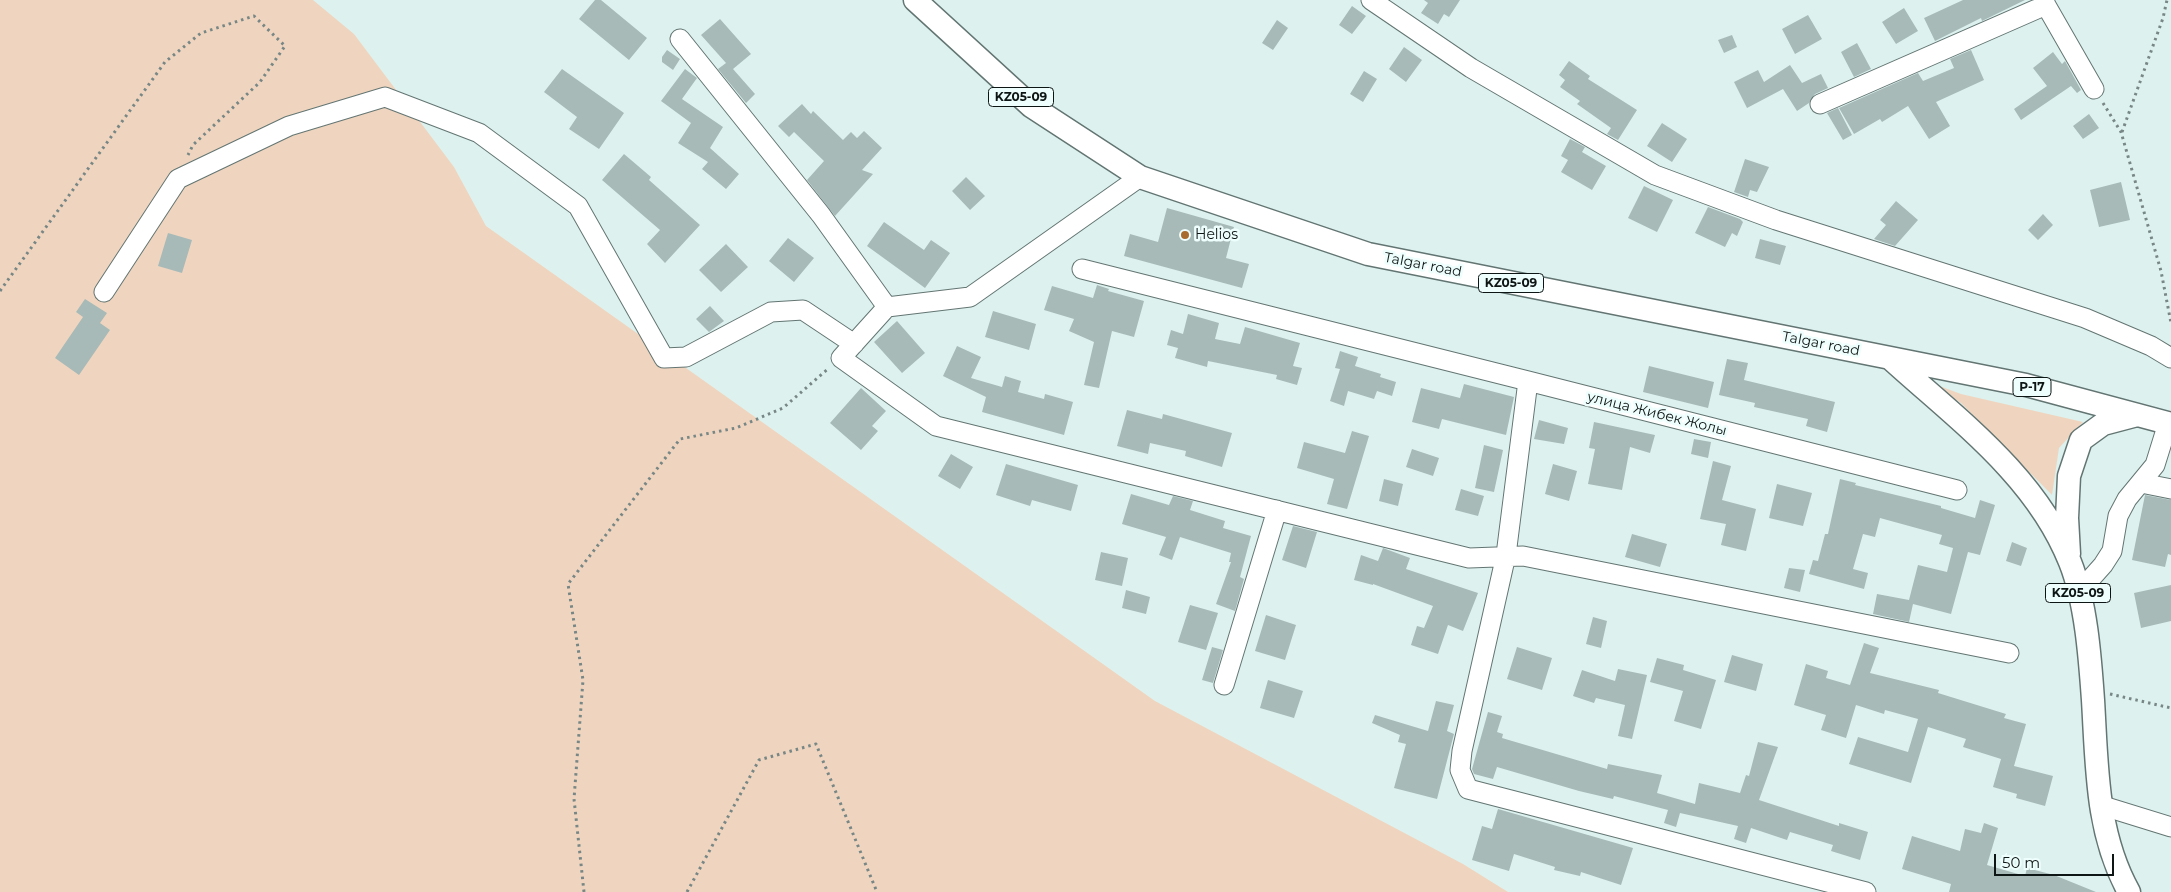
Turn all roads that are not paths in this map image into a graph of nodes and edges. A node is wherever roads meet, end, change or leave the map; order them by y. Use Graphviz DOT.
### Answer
graph roads {
  1 [pos="915,0"];
  2 [pos="1371,0"];
  3 [pos="2045,2"];
  4 [pos="680,40"];
  5 [pos="2094,89"];
  6 [pos="1820,104"];
  7 [pos="1140,177"];
  8 [pos="1082,269"];
  9 [pos="104,292"];
  10 [pos="887,307"];
  11 [pos="854,344"];
  12 [pos="1890,358"];
  13 [pos="2171,358"];
  14 [pos="1528,381"];
  15 [pos="2137,415"];
  16 [pos="2169,424"];
  17 [pos="2141,483"];
  18 [pos="2171,489"];
  19 [pos="1957,490"];
  20 [pos="1277,510"];
  21 [pos="1506,555"];
  22 [pos="2070,562"];
  23 [pos="2078,594"];
  24 [pos="2009,653"];
  25 [pos="1224,685"];
  26 [pos="2100,804"];
  27 [pos="2171,827"];
  28 [pos="1866,892"];
  29 [pos="2129,892"];
  1 -- 7 [label="main road, Talgar road / KZ05-09"];
  2 -- 13 [label="street"];
  3 -- 5 [label="street"];
  3 -- 6 [label="street"];
  4 -- 10 [label="street"];
  7 -- 10 [label="street"];
  7 -- 12 [label="main road, Talgar road / KZ05-09"];
  8 -- 14 [label="street, улица Жибек Жолы"];
  9 -- 11 [label="street"];
  10 -- 11 [label="street"];
  11 -- 20 [label="street"];
  12 -- 15 [label="main road, Talgar road / P-17"];
  12 -- 22 [label="main road, KZ05-09"];
  14 -- 19 [label="street, улица Жибек Жолы"];
  14 -- 21 [label="street"];
  15 -- 16 [label="main road, Talgar road / P-17"];
  15 -- 22 [label="main road"];
  16 -- 17 [label="street"];
  17 -- 18 [label="street"];
  17 -- 23 [label="street"];
  20 -- 21 [label="street"];
  20 -- 25 [label="street"];
  21 -- 24 [label="street"];
  21 -- 28 [label="street"];
  22 -- 23 [label="main road, KZ05-09"];
  23 -- 26 [label="main road, KZ05-09"];
  26 -- 27 [label="street"];
  26 -- 29 [label="main road, KZ05-09"];
}
